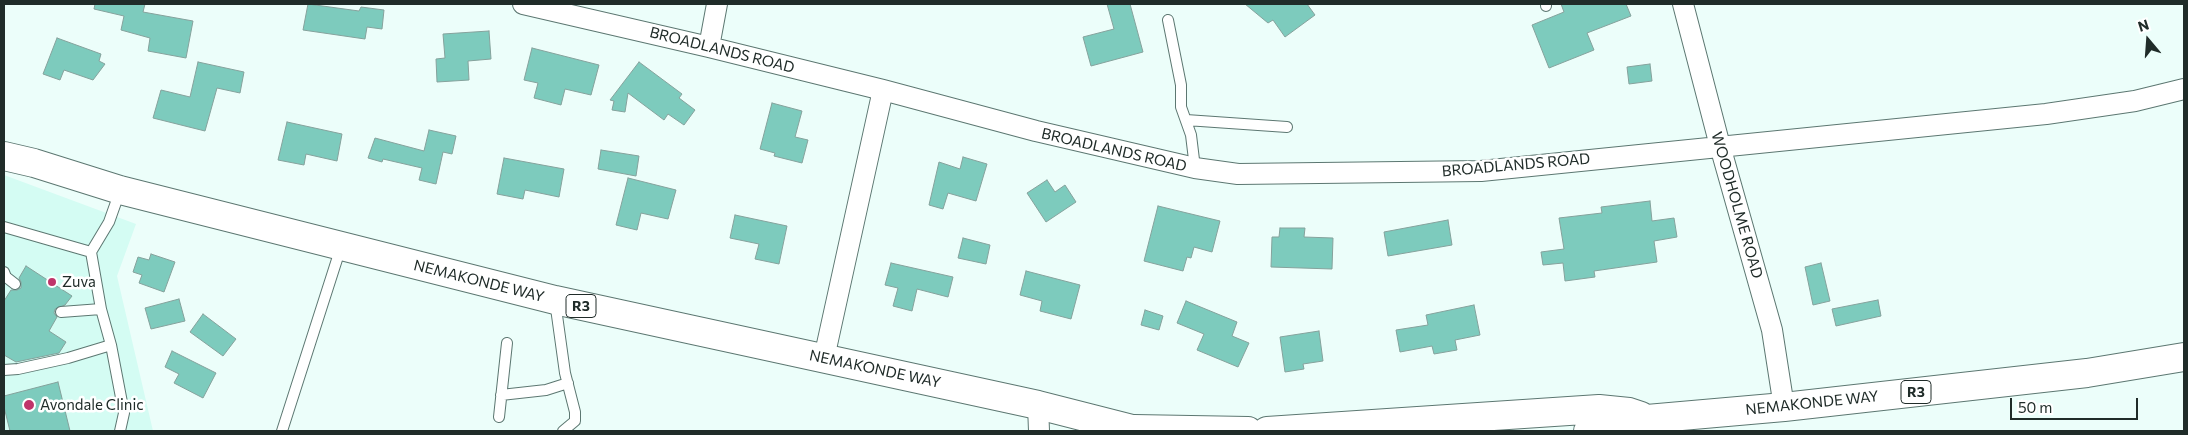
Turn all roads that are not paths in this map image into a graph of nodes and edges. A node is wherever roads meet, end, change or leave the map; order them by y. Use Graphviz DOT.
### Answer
graph roads {
  1 [pos="523,4"];
  2 [pos="716,4"];
  3 [pos="1683,4"];
  4 [pos="551,7"];
  5 [pos="1168,20"];
  6 [pos="708,47"];
  7 [pos="2184,89"];
  8 [pos="883,90"];
  9 [pos="1186,120"];
  10 [pos="1287,127"];
  11 [pos="4,144"];
  12 [pos="1720,146"];
  13 [pos="4,156"];
  14 [pos="34,163"];
  15 [pos="1195,168"];
  16 [pos="120,190"];
  17 [pos="4,227"];
  18 [pos="341,246"];
  19 [pos="91,252"];
  20 [pos="4,272"];
  21 [pos="15,284"];
  22 [pos="555,300"];
  23 [pos="101,309"];
  24 [pos="60,312"];
  25 [pos="507,343"];
  26 [pos="111,346"];
  27 [pos="2184,357"];
  28 [pos="824,358"];
  29 [pos="4,370"];
  30 [pos="568,383"];
  31 [pos="501,395"];
  32 [pos="1784,407"];
  33 [pos="498,416"];
  34 [pos="1039,418"];
  35 [pos="1647,418"];
  36 [pos="1137,430"];
  37 [pos="120,431"];
  38 [pos="282,431"];
  39 [pos="563,431"];
  40 [pos="1248,431"];
  41 [pos="1267,431"];
  42 [pos="1588,431"];
  1 -- 4 [label="street, BROADLANDS ROAD"];
  2 -- 6 [label="street"];
  3 -- 12 [label="street, WOODHOLME ROAD"];
  4 -- 6 [label="street, BROADLANDS ROAD"];
  5 -- 9 [label="lane"];
  6 -- 8 [label="street, BROADLANDS ROAD"];
  7 -- 12 [label="street, BROADLANDS ROAD"];
  8 -- 15 [label="street, BROADLANDS ROAD"];
  8 -- 28 [label="street"];
  9 -- 10 [label="lane"];
  9 -- 15 [label="lane"];
  11 -- 14 [label="highway, NEMAKONDE WAY / R3"];
  12 -- 15 [label="street, BROADLANDS ROAD"];
  12 -- 32 [label="street, WOODHOLME ROAD"];
  13 -- 14 [label="highway, NEMAKONDE WAY / R3"];
  14 -- 16 [label="highway, NEMAKONDE WAY / R3"];
  16 -- 18 [label="highway, NEMAKONDE WAY / R3"];
  16 -- 19 [label="lane"];
  17 -- 19 [label="lane"];
  18 -- 22 [label="highway, NEMAKONDE WAY / R3"];
  18 -- 38 [label="lane"];
  19 -- 23 [label="lane"];
  20 -- 21 [label="lane"];
  22 -- 28 [label="highway, NEMAKONDE WAY / R3"];
  22 -- 30 [label="lane"];
  23 -- 24 [label="lane"];
  23 -- 26 [label="lane"];
  25 -- 31 [label="lane"];
  26 -- 29 [label="lane"];
  26 -- 37 [label="lane"];
  27 -- 32 [label="highway, NEMAKONDE WAY / R3"];
  28 -- 34 [label="highway, NEMAKONDE WAY / R3"];
  30 -- 31 [label="lane"];
  30 -- 39 [label="lane"];
  31 -- 33 [label="lane"];
  32 -- 35 [label="highway, NEMAKONDE WAY / R3"];
  34 -- 36 [label="highway, NEMAKONDE WAY / R3"];
  35 -- 41 [label="highway, NEMAKONDE WAY / R3"];
  35 -- 42 [label="highway, NEMAKONDE WAY / R3"];
  36 -- 40 [label="highway, NEMAKONDE WAY / R3"];
}
